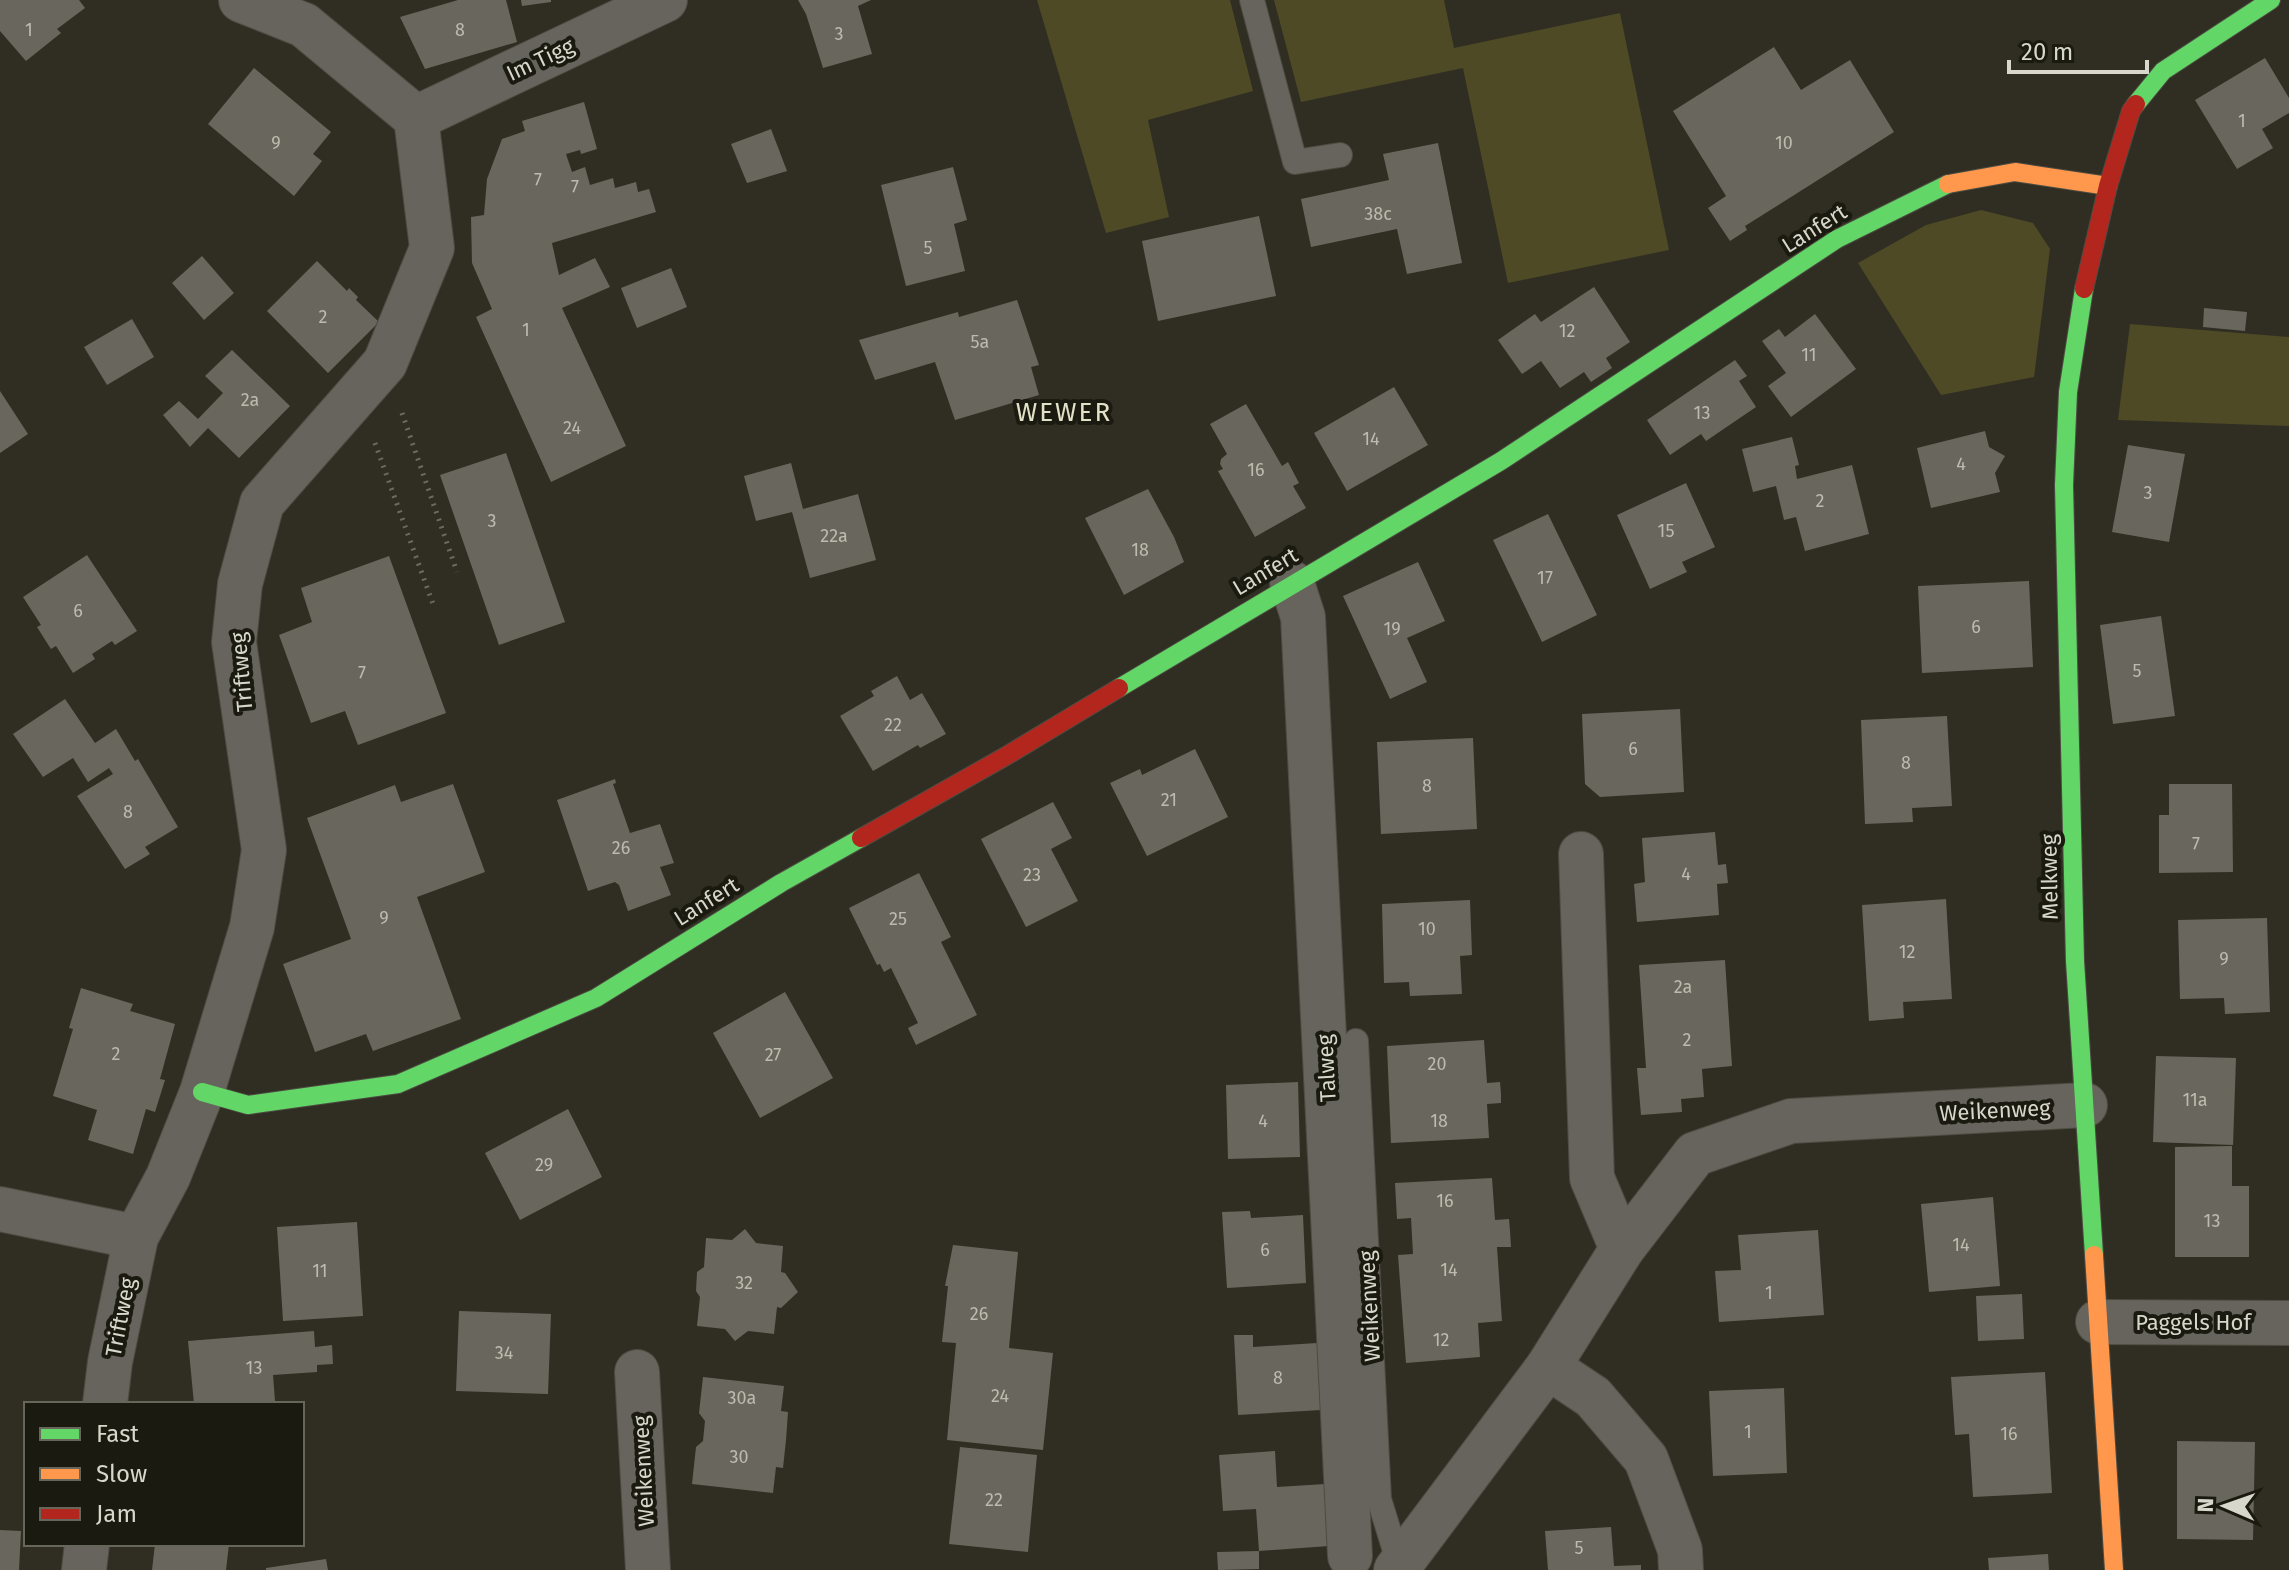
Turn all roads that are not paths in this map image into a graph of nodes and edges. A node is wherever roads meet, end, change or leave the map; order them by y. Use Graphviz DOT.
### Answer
graph roads {
  1 [pos="241,0"];
  2 [pos="665,0"];
  3 [pos="1252,0"];
  4 [pos="2271,0"];
  5 [pos="416,118"];
  6 [pos="1340,155"];
  7 [pos="2108,186"];
  8 [pos="1292,583"];
  9 [pos="1581,854"];
  10 [pos="1356,1041"];
  11 [pos="202,1092"];
  12 [pos="2085,1105"];
  13 [pos="0,1209"];
  14 [pos="136,1237"];
  15 [pos="1622,1249"];
  16 [pos="2098,1322"];
  17 [pos="2289,1323"];
  18 [pos="1548,1367"];
  19 [pos="637,1372"];
  20 [pos="105,1402"];
  21 [pos="87,1546"];
  22 [pos="1350,1556"];
  23 [pos="1398,1568"];
  24 [pos="84,1570"];
  25 [pos="648,1570"];
  26 [pos="1681,1570"];
  27 [pos="2114,1570"];
  1 -- 5 [label="street"];
  2 -- 5 [label="street, Im Tigg"];
  3 -- 6 [label="lane"];
  4 -- 7 [label="street"];
  5 -- 11 [label="street, Triftweg"];
  7 -- 8 [label="street, Lanfert"];
  7 -- 12 [label="street, Melkweg"];
  8 -- 11 [label="street, Lanfert"];
  8 -- 22 [label="street, Talweg"];
  9 -- 15 [label="street"];
  10 -- 23 [label="lane, Weikenweg"];
  11 -- 14 [label="street, Triftweg"];
  12 -- 15 [label="street, Weikenweg"];
  12 -- 16 [label="street, Melkweg"];
  13 -- 14 [label="street"];
  14 -- 20 [label="street, Triftweg"];
  15 -- 18 [label="street, Weikenweg"];
  16 -- 17 [label="street, Paggels Hof"];
  16 -- 27 [label="street, Melkweg"];
  18 -- 23 [label="street, Weikenweg"];
  18 -- 26 [label="street"];
  19 -- 25 [label="street, Weikenweg"];
  21 -- 24 [label="street"];
}
